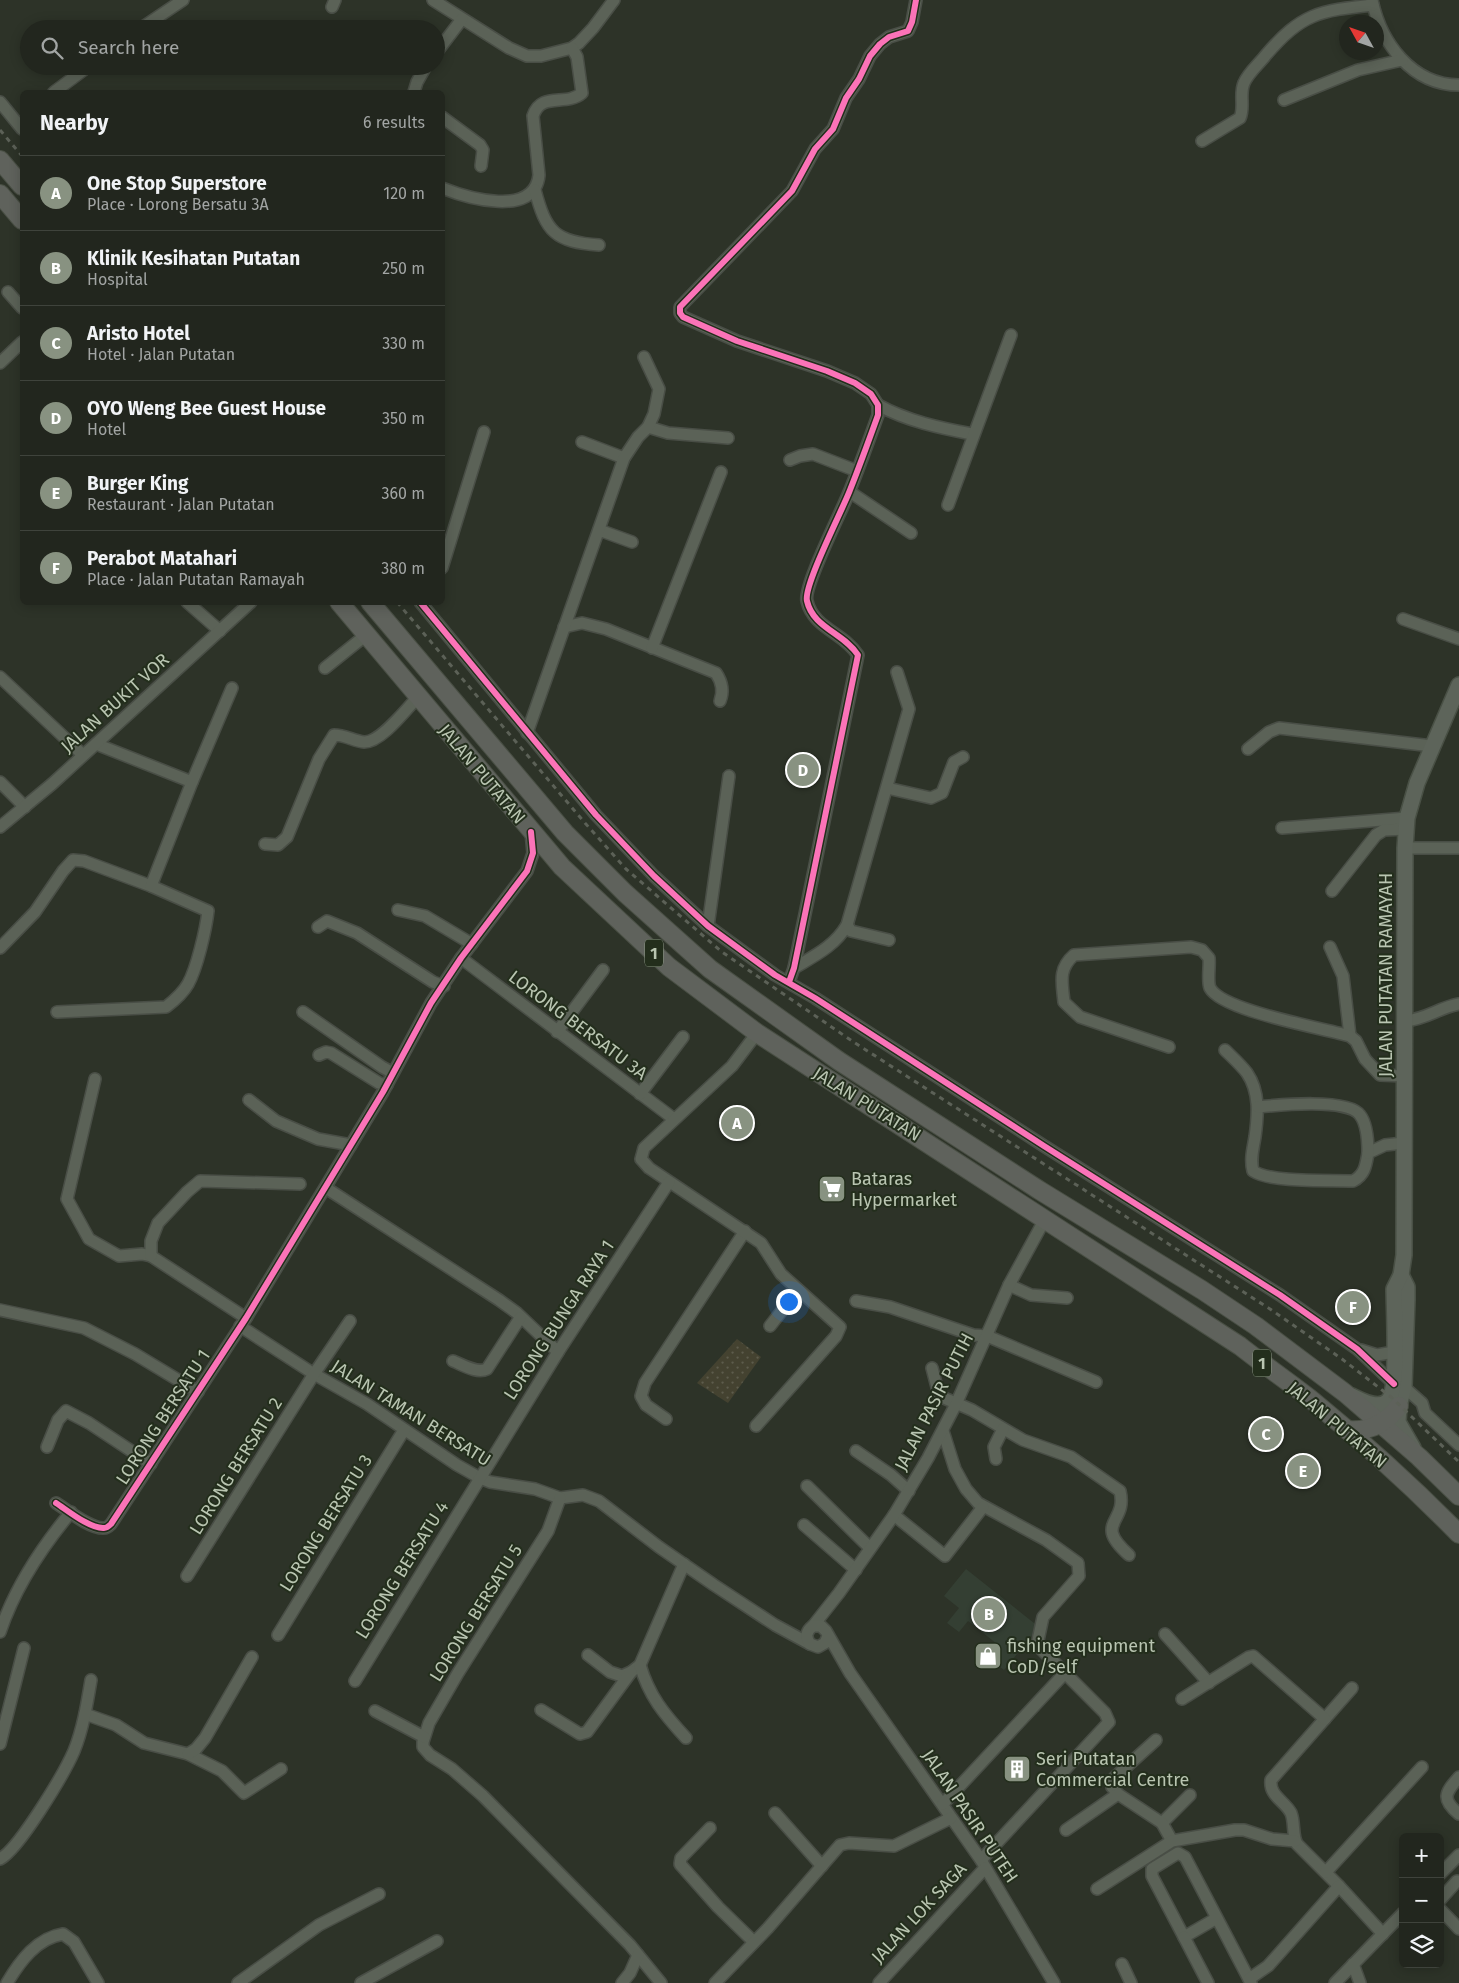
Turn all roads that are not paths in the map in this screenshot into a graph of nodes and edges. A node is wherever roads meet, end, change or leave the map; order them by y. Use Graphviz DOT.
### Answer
graph roads {
  1 [pos="183,0"];
  2 [pos="433,0"];
  3 [pos="614,0"];
  4 [pos="916,0"];
  5 [pos="1372,3"];
  6 [pos="462,19"];
  7 [pos="153,20"];
  8 [pos="445,41"];
  9 [pos="572,48"];
  10 [pos="1402,60"];
  11 [pos="77,75"];
  12 [pos="420,75"];
  13 [pos="1459,85"];
  14 [pos="57,90"];
  15 [pos="414,90"];
  16 [pos="1284,100"];
  17 [pos="0,102"];
  18 [pos="445,119"];
  19 [pos="20,122"];
  20 [pos="1202,141"];
  21 [pos="0,160"];
  22 [pos="481,166"];
  23 [pos="20,184"];
  24 [pos="445,189"];
  25 [pos="534,190"];
  26 [pos="0,194"];
  27 [pos="20,218"];
  28 [pos="599,245"];
  29 [pos="8,292"];
  30 [pos="20,306"];
  31 [pos="1010,335"];
  32 [pos="20,344"];
  33 [pos="644,357"];
  34 [pos="0,363"];
  35 [pos="878,405"];
  36 [pos="648,427"];
  37 [pos="484,432"];
  38 [pos="972,434"];
  39 [pos="728,438"];
  40 [pos="582,442"];
  41 [pos="624,458"];
  42 [pos="790,460"];
  43 [pos="857,471"];
  44 [pos="721,472"];
  45 [pos="850,492"];
  46 [pos="948,505"];
  47 [pos="598,530"];
  48 [pos="911,533"];
  49 [pos="632,542"];
  50 [pos="445,558"];
  51 [pos="190,605"];
  52 [pos="248,605"];
  53 [pos="341,605"];
  54 [pos="373,605"];
  55 [pos="424,605"];
  56 [pos="1403,619"];
  57 [pos="564,627"];
  58 [pos="220,631"];
  59 [pos="366,635"];
  60 [pos="1459,639"];
  61 [pos="652,648"];
  62 [pos="325,668"];
  63 [pos="897,672"];
  64 [pos="0,677"];
  65 [pos="1459,685"];
  66 [pos="232,688"];
  67 [pos="418,697"];
  68 [pos="720,701"];
  69 [pos="527,733"];
  70 [pos="96,744"];
  71 [pos="1432,746"];
  72 [pos="1248,749"];
  73 [pos="83,755"];
  74 [pos="963,757"];
  75 [pos="729,776"];
  76 [pos="0,782"];
  77 [pos="192,782"];
  78 [pos="887,788"];
  79 [pos="24,807"];
  80 [pos="1406,824"];
  81 [pos="0,827"];
  82 [pos="1282,828"];
  83 [pos="531,832"];
  84 [pos="265,844"];
  85 [pos="1405,848"];
  86 [pos="1459,848"];
  87 [pos="562,867"];
  88 [pos="526,871"];
  89 [pos="151,886"];
  90 [pos="1332,891"];
  91 [pos="625,893"];
  92 [pos="398,910"];
  93 [pos="608,911"];
  94 [pos="847,925"];
  95 [pos="708,926"];
  96 [pos="318,927"];
  97 [pos="888,940"];
  98 [pos="472,944"];
  99 [pos="0,948"];
  100 [pos="1330,948"];
  101 [pos="461,958"];
  102 [pos="794,968"];
  103 [pos="603,970"];
  104 [pos="789,982"];
  105 [pos="444,986"];
  106 [pos="1459,1004"];
  107 [pos="57,1012"];
  108 [pos="303,1012"];
  109 [pos="1405,1021"];
  110 [pos="558,1032"];
  111 [pos="757,1033"];
  112 [pos="1350,1036"];
  113 [pos="682,1037"];
  114 [pos="1169,1047"];
  115 [pos="1225,1050"];
  116 [pos="319,1055"];
  117 [pos="393,1073"];
  118 [pos="1405,1076"];
  119 [pos="95,1079"];
  120 [pos="387,1084"];
  121 [pos="640,1094"];
  122 [pos="249,1100"];
  123 [pos="1258,1107"];
  124 [pos="674,1120"];
  125 [pos="1404,1143"];
  126 [pos="351,1145"];
  127 [pos="1368,1153"];
  128 [pos="669,1182"];
  129 [pos="300,1184"];
  130 [pos="326,1188"];
  131 [pos="1039,1190"];
  132 [pos="1045,1219"];
  133 [pos="745,1231"];
  134 [pos="1141,1252"];
  135 [pos="151,1256"];
  136 [pos="1127,1273"];
  137 [pos="1401,1275"];
  138 [pos="1009,1285"];
  139 [pos="798,1290"];
  140 [pos="1067,1298"];
  141 [pos="856,1301"];
  142 [pos="0,1310"];
  143 [pos="520,1318"];
  144 [pos="350,1321"];
  145 [pos="243,1322"];
  146 [pos="770,1326"];
  147 [pos="987,1336"];
  148 [pos="1357,1349"];
  149 [pos="558,1352"];
  150 [pos="1394,1352"];
  151 [pos="453,1361"];
  152 [pos="932,1368"];
  153 [pos="314,1374"];
  154 [pos="1096,1382"];
  155 [pos="1399,1385"];
  156 [pos="198,1392"];
  157 [pos="1345,1394"];
  158 [pos="956,1404"];
  159 [pos="1399,1406"];
  160 [pos="666,1419"];
  161 [pos="1381,1424"];
  162 [pos="756,1426"];
  163 [pos="1003,1429"];
  164 [pos="404,1430"];
  165 [pos="1347,1430"];
  166 [pos="943,1431"];
  167 [pos="1459,1445"];
  168 [pos="47,1447"];
  169 [pos="856,1451"];
  170 [pos="1418,1457"];
  171 [pos="928,1458"];
  172 [pos="996,1459"];
  173 [pos="952,1461"];
  174 [pos="151,1464"];
  175 [pos="480,1478"];
  176 [pos="1442,1478"];
  177 [pos="807,1486"];
  178 [pos="908,1491"];
  179 [pos="1459,1496"];
  180 [pos="560,1498"];
  181 [pos="1424,1499"];
  182 [pos="56,1503"];
  183 [pos="983,1507"];
  184 [pos="71,1512"];
  185 [pos="894,1515"];
  186 [pos="804,1525"];
  187 [pos="1459,1534"];
  188 [pos="870,1548"];
  189 [pos="1129,1555"];
  190 [pos="684,1564"];
  191 [pos="856,1570"];
  192 [pos="188,1576"];
  193 [pos="840,1593"];
  194 [pos="775,1625"];
  195 [pos="811,1627"];
  196 [pos="0,1632"];
  197 [pos="827,1633"];
  198 [pos="278,1634"];
  199 [pos="1165,1634"];
  200 [pos="814,1645"];
  201 [pos="24,1648"];
  202 [pos="588,1655"];
  203 [pos="252,1657"];
  204 [pos="636,1668"];
  205 [pos="850,1673"];
  206 [pos="1064,1674"];
  207 [pos="92,1680"];
  208 [pos="355,1681"];
  209 [pos="1208,1683"];
  210 [pos="1352,1688"];
  211 [pos="1182,1699"];
  212 [pos="541,1710"];
  213 [pos="375,1711"];
  214 [pos="85,1714"];
  215 [pos="1325,1719"];
  216 [pos="686,1738"];
  217 [pos="1156,1740"];
  218 [pos="424,1742"];
  219 [pos="0,1744"];
  220 [pos="188,1754"];
  221 [pos="1422,1767"];
  222 [pos="281,1769"];
  223 [pos="1459,1776"];
  224 [pos="1118,1794"];
  225 [pos="1190,1795"];
  226 [pos="943,1804"];
  227 [pos="775,1813"];
  228 [pos="1459,1814"];
  229 [pos="951,1818"];
  230 [pos="1162,1823"];
  231 [pos="710,1828"];
  232 [pos="1066,1830"];
  233 [pos="1295,1840"];
  234 [pos="1172,1841"];
  235 [pos="1459,1855"];
  236 [pos="0,1859"];
  237 [pos="983,1864"];
  238 [pos="822,1866"];
  239 [pos="1444,1870"];
  240 [pos="1326,1872"];
  241 [pos="1444,1873"];
  242 [pos="1458,1882"];
  243 [pos="1339,1886"];
  244 [pos="1097,1890"];
  245 [pos="379,1894"];
  246 [pos="1444,1896"];
  247 [pos="1444,1914"];
  248 [pos="1399,1917"];
  249 [pos="1217,1918"];
  250 [pos="1459,1929"];
  251 [pos="1383,1934"];
  252 [pos="1184,1937"];
  253 [pos="437,1941"];
  254 [pos="754,1942"];
  255 [pos="638,1955"];
  256 [pos="1122,1964"];
  257 [pos="1353,1964"];
  258 [pos="12,1981"];
  259 [pos="1250,1981"];
  260 [pos="98,1983"];
  261 [pos="238,1983"];
  262 [pos="361,1983"];
  263 [pos="622,1983"];
  264 [pos="660,1983"];
  265 [pos="715,1983"];
  266 [pos="879,1983"];
  267 [pos="1054,1983"];
  268 [pos="1131,1983"];
  269 [pos="1208,1983"];
  270 [pos="1335,1983"];
  271 [pos="1360,1983"];
  1 -- 7 [label="street"];
  2 -- 6 [label="street"];
  3 -- 9 [label="street"];
  4 -- 35 [label="street"];
  5 -- 10 [label="street"];
  5 -- 20 [label="street"];
  6 -- 8 [label="street"];
  6 -- 9 [label="street"];
  9 -- 25 [label="street"];
  10 -- 13 [label="street"];
  10 -- 16 [label="street"];
  11 -- 14 [label="street"];
  12 -- 15 [label="street"];
  17 -- 19 [label="street"];
  18 -- 22 [label="street"];
  21 -- 23 [label="highway"];
  24 -- 25 [label="street"];
  25 -- 28 [label="street"];
  26 -- 27 [label="highway"];
  29 -- 30 [label="street"];
  31 -- 38 [label="street"];
  32 -- 34 [label="street"];
  33 -- 36 [label="street"];
  35 -- 38 [label="street"];
  35 -- 43 [label="street"];
  36 -- 39 [label="street"];
  36 -- 41 [label="street"];
  37 -- 50 [label="street"];
  38 -- 46 [label="street"];
  40 -- 41 [label="street"];
  41 -- 47 [label="street"];
  42 -- 43 [label="street"];
  43 -- 45 [label="street"];
  44 -- 61 [label="street"];
  45 -- 48 [label="street"];
  45 -- 102 [label="street"];
  47 -- 49 [label="street"];
  47 -- 57 [label="street"];
  51 -- 58 [label="street"];
  52 -- 58 [label="street, JALAN BUKIT VOR"];
  53 -- 59 [label="highway, JALAN PUTATAN / 1"];
  54 -- 91 [label="highway, JALAN PUTATAN / 1"];
  55 -- 69 [label="street"];
  56 -- 60 [label="street"];
  57 -- 61 [label="street"];
  57 -- 69 [label="street"];
  58 -- 70 [label="street, JALAN BUKIT VOR"];
  59 -- 62 [label="street"];
  59 -- 67 [label="highway, JALAN PUTATAN / 1"];
  61 -- 68 [label="street"];
  63 -- 78 [label="street"];
  64 -- 73 [label="street"];
  65 -- 71 [label="main road, JALAN PUTATAN RAMAYAH"];
  66 -- 77 [label="street"];
  67 -- 83 [label="highway, JALAN PUTATAN / 1"];
  67 -- 84 [label="street"];
  69 -- 95 [label="street"];
  70 -- 73 [label="street, JALAN BUKIT VOR"];
  70 -- 77 [label="street"];
  71 -- 72 [label="street"];
  71 -- 80 [label="main road, JALAN PUTATAN RAMAYAH"];
  73 -- 79 [label="street, JALAN BUKIT VOR"];
  74 -- 78 [label="street"];
  75 -- 95 [label="street"];
  76 -- 79 [label="street"];
  77 -- 89 [label="street"];
  78 -- 94 [label="street"];
  79 -- 81 [label="street, JALAN BUKIT VOR"];
  80 -- 82 [label="street"];
  80 -- 85 [label="main road, JALAN PUTATAN RAMAYAH"];
  80 -- 90 [label="street"];
  83 -- 87 [label="highway, JALAN PUTATAN / 1"];
  83 -- 88 [label="street"];
  85 -- 86 [label="street"];
  85 -- 109 [label="main road, JALAN PUTATAN RAMAYAH"];
  87 -- 88 [label="street"];
  87 -- 93 [label="highway, JALAN PUTATAN / 1"];
  88 -- 98 [label="street, LORONG BERSATU 1"];
  89 -- 99 [label="street"];
  89 -- 107 [label="street"];
  91 -- 93 [label="highway"];
  91 -- 131 [label="highway, JALAN PUTATAN / 1"];
  92 -- 98 [label="street"];
  93 -- 111 [label="highway, JALAN PUTATAN / 1"];
  94 -- 97 [label="street"];
  94 -- 102 [label="street"];
  95 -- 104 [label="street"];
  96 -- 105 [label="street"];
  98 -- 101 [label="street, LORONG BERSATU 1"];
  100 -- 112 [label="street"];
  101 -- 105 [label="street, LORONG BERSATU 1"];
  101 -- 110 [label="street, LORONG BERSATU 3A"];
  102 -- 104 [label="street"];
  103 -- 110 [label="street"];
  104 -- 148 [label="street"];
  105 -- 117 [label="street, LORONG BERSATU 1"];
  106 -- 109 [label="street"];
  108 -- 117 [label="street"];
  109 -- 118 [label="main road, JALAN PUTATAN RAMAYAH"];
  110 -- 121 [label="street, LORONG BERSATU 3A"];
  111 -- 124 [label="street"];
  111 -- 132 [label="highway, JALAN PUTATAN / 1"];
  112 -- 114 [label="street"];
  112 -- 118 [label="street"];
  113 -- 121 [label="street"];
  115 -- 123 [label="street"];
  116 -- 120 [label="street"];
  117 -- 120 [label="street, LORONG BERSATU 1"];
  118 -- 125 [label="main road, JALAN PUTATAN RAMAYAH"];
  119 -- 135 [label="street"];
  120 -- 126 [label="street, LORONG BERSATU 1"];
  121 -- 124 [label="street, LORONG BERSATU 3A"];
  122 -- 126 [label="street"];
  123 -- 127 [label="street"];
  123 -- 127 [label="street"];
  124 -- 128 [label="street"];
  125 -- 127 [label="street"];
  125 -- 137 [label="main road, JALAN PUTATAN RAMAYAH"];
  126 -- 130 [label="street, LORONG BERSATU 1"];
  128 -- 133 [label="street"];
  128 -- 149 [label="street, LORONG BUNGA RAYA 1"];
  129 -- 135 [label="street"];
  130 -- 143 [label="street"];
  130 -- 145 [label="street, LORONG BERSATU 1"];
  131 -- 132 [label="highway"];
  131 -- 134 [label="highway, JALAN PUTATAN / 1"];
  132 -- 136 [label="highway, JALAN PUTATAN / 1"];
  132 -- 138 [label="street, JALAN PASIR PUTIH"];
  133 -- 139 [label="street"];
  133 -- 160 [label="street"];
  134 -- 136 [label="highway"];
  134 -- 157 [label="highway, JALAN PUTATAN / 1"];
  135 -- 145 [label="street, JALAN TAMAN BERSATU"];
  136 -- 165 [label="highway, JALAN PUTATAN / 1"];
  137 -- 150 [label="main road, JALAN PUTATAN RAMAYAH"];
  137 -- 155 [label="main road, JALAN PUTATAN RAMAYAH"];
  138 -- 140 [label="street"];
  138 -- 147 [label="street, JALAN PASIR PUTIH"];
  139 -- 146 [label="street"];
  139 -- 162 [label="street"];
  141 -- 147 [label="street"];
  142 -- 156 [label="street"];
  143 -- 149 [label="street"];
  143 -- 151 [label="street"];
  144 -- 153 [label="street, LORONG BERSATU 2"];
  145 -- 153 [label="street, JALAN TAMAN BERSATU"];
  145 -- 156 [label="street, LORONG BERSATU 1"];
  147 -- 154 [label="street"];
  147 -- 158 [label="street, JALAN PASIR PUTIH"];
  148 -- 150 [label="street"];
  148 -- 155 [label="street"];
  149 -- 175 [label="street, LORONG BUNGA RAYA 1"];
  150 -- 155 [label="main road, JALAN PUTATAN RAMAYAH"];
  152 -- 158 [label="street"];
  153 -- 164 [label="street, JALAN TAMAN BERSATU"];
  153 -- 192 [label="street, LORONG BERSATU 2"];
  155 -- 157 [label="main road, JALAN PUTATAN RAMAYAH"];
  155 -- 159 [label="main road, JALAN PUTATAN RAMAYAH"];
  155 -- 167 [label="street"];
  156 -- 174 [label="street, LORONG BERSATU 1"];
  157 -- 161 [label="highway, JALAN PUTATAN / 1"];
  158 -- 163 [label="street"];
  158 -- 166 [label="street, JALAN PASIR PUTIH"];
  159 -- 161 [label="highway"];
  159 -- 170 [label="main road, JALAN PUTATAN RAMAYAH"];
  161 -- 165 [label="highway"];
  161 -- 170 [label="highway, JALAN PUTATAN / 1"];
  163 -- 172 [label="street"];
  163 -- 189 [label="street"];
  164 -- 175 [label="street, JALAN TAMAN BERSATU"];
  164 -- 198 [label="street, LORONG BERSATU 3"];
  165 -- 181 [label="highway, JALAN PUTATAN / 1"];
  166 -- 171 [label="street, JALAN PASIR PUTIH"];
  166 -- 173 [label="street"];
  168 -- 174 [label="street"];
  169 -- 178 [label="street"];
  170 -- 176 [label="highway, JALAN PUTATAN / 1"];
  171 -- 173 [label="street"];
  171 -- 178 [label="street, JALAN PASIR PUTIH"];
  173 -- 183 [label="street"];
  174 -- 184 [label="street, LORONG BERSATU 1"];
  175 -- 180 [label="street, JALAN TAMAN BERSATU"];
  175 -- 208 [label="street, LORONG BERSATU 4"];
  176 -- 179 [label="highway, JALAN PUTATAN / 1"];
  176 -- 181 [label="highway"];
  177 -- 188 [label="street"];
  178 -- 185 [label="street, JALAN PASIR PUTIH"];
  180 -- 190 [label="street, JALAN TAMAN BERSATU"];
  180 -- 218 [label="street, LORONG BERSATU 5"];
  181 -- 187 [label="highway, JALAN PUTATAN / 1"];
  182 -- 184 [label="street"];
  183 -- 185 [label="street"];
  183 -- 206 [label="street"];
  184 -- 196 [label="street"];
  185 -- 188 [label="street, JALAN PASIR PUTIH"];
  186 -- 191 [label="street"];
  188 -- 191 [label="street, JALAN PASIR PUTIH"];
  190 -- 194 [label="street, JALAN TAMAN BERSATU"];
  190 -- 204 [label="street"];
  191 -- 193 [label="street, JALAN PASIR PUTIH"];
  193 -- 195 [label="street, JALAN PASIR PUTIH"];
  193 -- 197 [label="street, JALAN PASIR PUTIH"];
  194 -- 195 [label="street, JALAN TAMAN BERSATU"];
  194 -- 200 [label="street, JALAN TAMAN BERSATU"];
  195 -- 197 [label="street"];
  195 -- 200 [label="street"];
  197 -- 200 [label="street"];
  197 -- 205 [label="street, JALAN PASIR PUTEH"];
  199 -- 209 [label="street"];
  200 -- 205 [label="street, JALAN PASIR PUTEH"];
  201 -- 219 [label="street"];
  202 -- 204 [label="street"];
  203 -- 220 [label="street"];
  204 -- 212 [label="street"];
  204 -- 216 [label="street"];
  205 -- 226 [label="street, JALAN PASIR PUTEH"];
  206 -- 226 [label="street"];
  206 -- 237 [label="street, JALAN LOK SAGA"];
  207 -- 214 [label="street"];
  209 -- 211 [label="street"];
  209 -- 215 [label="street"];
  210 -- 215 [label="street"];
  213 -- 218 [label="street"];
  214 -- 220 [label="street"];
  214 -- 236 [label="street"];
  215 -- 233 [label="street"];
  217 -- 224 [label="street"];
  218 -- 255 [label="street"];
  220 -- 222 [label="street"];
  221 -- 240 [label="street"];
  223 -- 228 [label="street"];
  224 -- 230 [label="street"];
  224 -- 232 [label="street"];
  225 -- 230 [label="street"];
  226 -- 229 [label="street, JALAN PASIR PUTEH"];
  227 -- 238 [label="street"];
  229 -- 237 [label="street, JALAN PASIR PUTEH"];
  229 -- 238 [label="street"];
  230 -- 234 [label="street"];
  231 -- 254 [label="street"];
  233 -- 234 [label="street"];
  233 -- 240 [label="street"];
  234 -- 244 [label="street"];
  235 -- 239 [label="street"];
  237 -- 266 [label="street, JALAN LOK SAGA"];
  237 -- 267 [label="street, JALAN PASIR PUTEH"];
  238 -- 254 [label="street"];
  240 -- 243 [label="street"];
  241 -- 242 [label="street"];
  242 -- 246 [label="street"];
  243 -- 251 [label="street"];
  243 -- 259 [label="street"];
  245 -- 261 [label="street"];
  247 -- 250 [label="street"];
  248 -- 251 [label="street"];
  249 -- 252 [label="street"];
  249 -- 252 [label="street"];
  249 -- 259 [label="street"];
  251 -- 257 [label="street"];
  252 -- 269 [label="street"];
  253 -- 262 [label="street"];
  254 -- 265 [label="street"];
  255 -- 263 [label="street"];
  255 -- 264 [label="street"];
  256 -- 268 [label="street"];
  257 -- 270 [label="street"];
  257 -- 271 [label="street"];
  258 -- 260 [label="street"];
}
